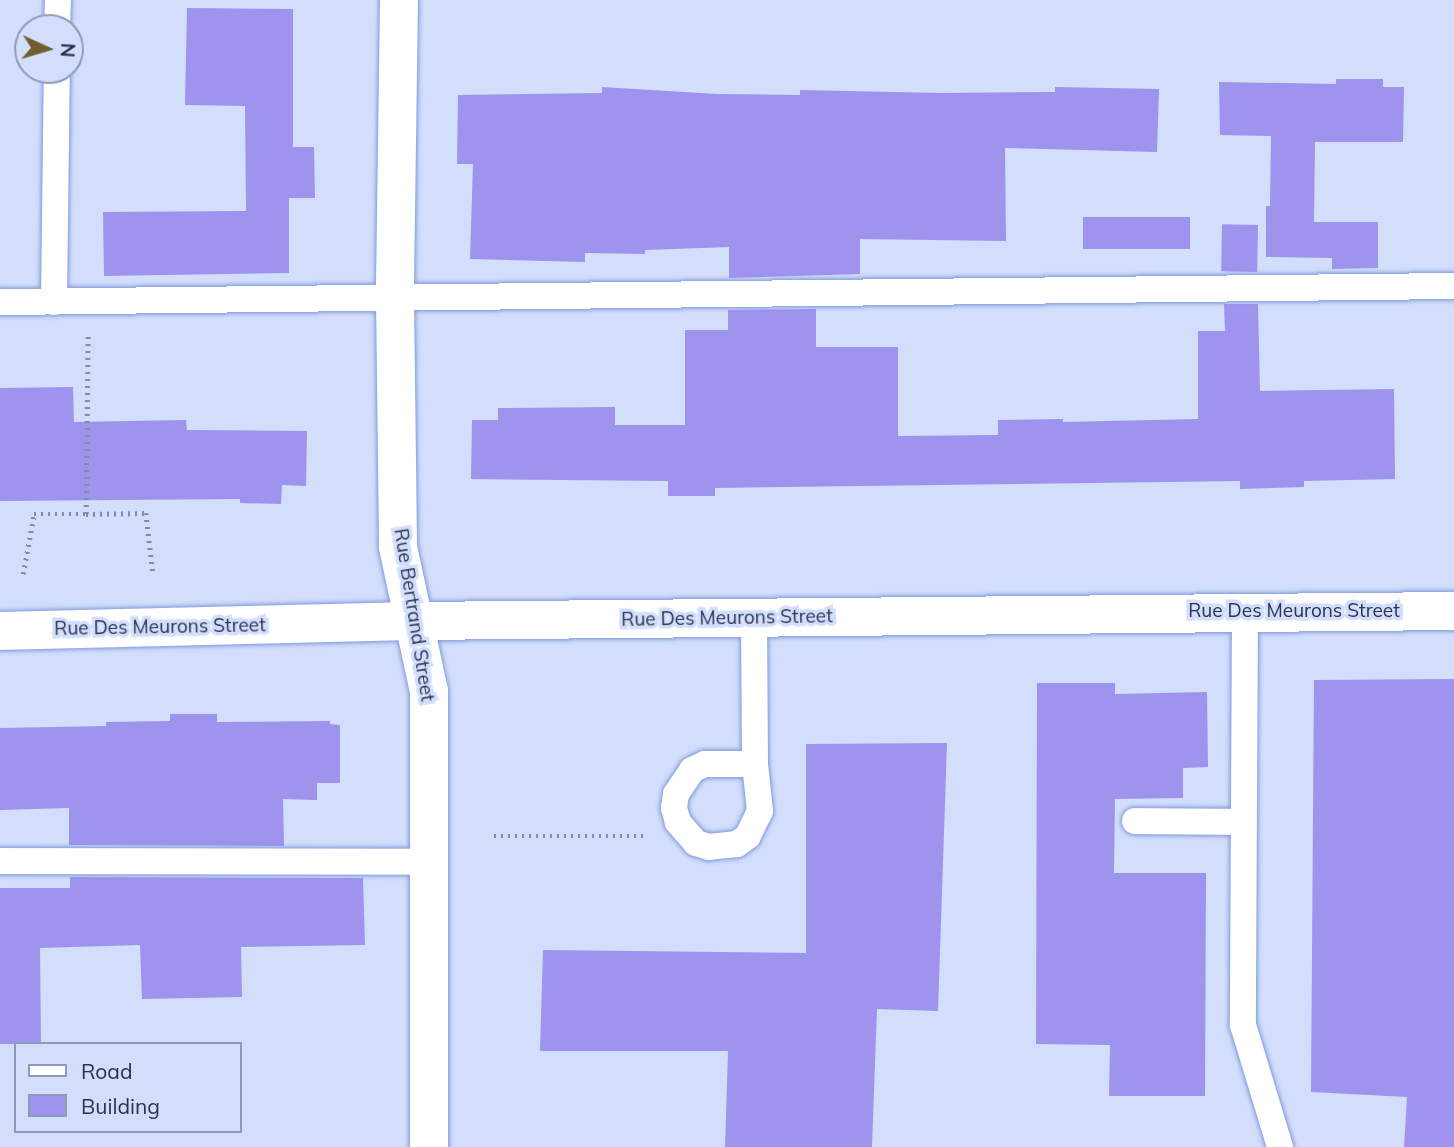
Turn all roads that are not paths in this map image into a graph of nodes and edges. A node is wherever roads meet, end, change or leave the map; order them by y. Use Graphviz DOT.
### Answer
graph roads {
  1 [pos="398,0"];
  2 [pos="57,84"];
  3 [pos="1454,286"];
  4 [pos="395,297"];
  5 [pos="0,302"];
  6 [pos="54,302"];
  7 [pos="1245,611"];
  8 [pos="1454,611"];
  9 [pos="754,618"];
  10 [pos="414,621"];
  11 [pos="0,631"];
  12 [pos="755,764"];
  13 [pos="1135,821"];
  14 [pos="1243,822"];
  15 [pos="0,861"];
  16 [pos="429,862"];
  17 [pos="429,1147"];
  18 [pos="1280,1147"];
  1 -- 4 [label="street, Rue Bertrand Street"];
  2 -- 6 [label="lane"];
  3 -- 4 [label="lane"];
  4 -- 6 [label="lane"];
  4 -- 10 [label="street, Rue Bertrand Street"];
  5 -- 6 [label="lane"];
  7 -- 8 [label="street, Rue Des Meurons Street"];
  7 -- 9 [label="street, Rue Des Meurons Street"];
  7 -- 14 [label="lane"];
  9 -- 10 [label="street, Rue Des Meurons Street"];
  9 -- 12 [label="lane"];
  10 -- 11 [label="street, Rue Des Meurons Street"];
  10 -- 16 [label="street, Rue Bertrand Street"];
  13 -- 14 [label="lane"];
  14 -- 18 [label="lane"];
  15 -- 16 [label="lane"];
  16 -- 17 [label="street, Rue Bertrand Street"];
}
